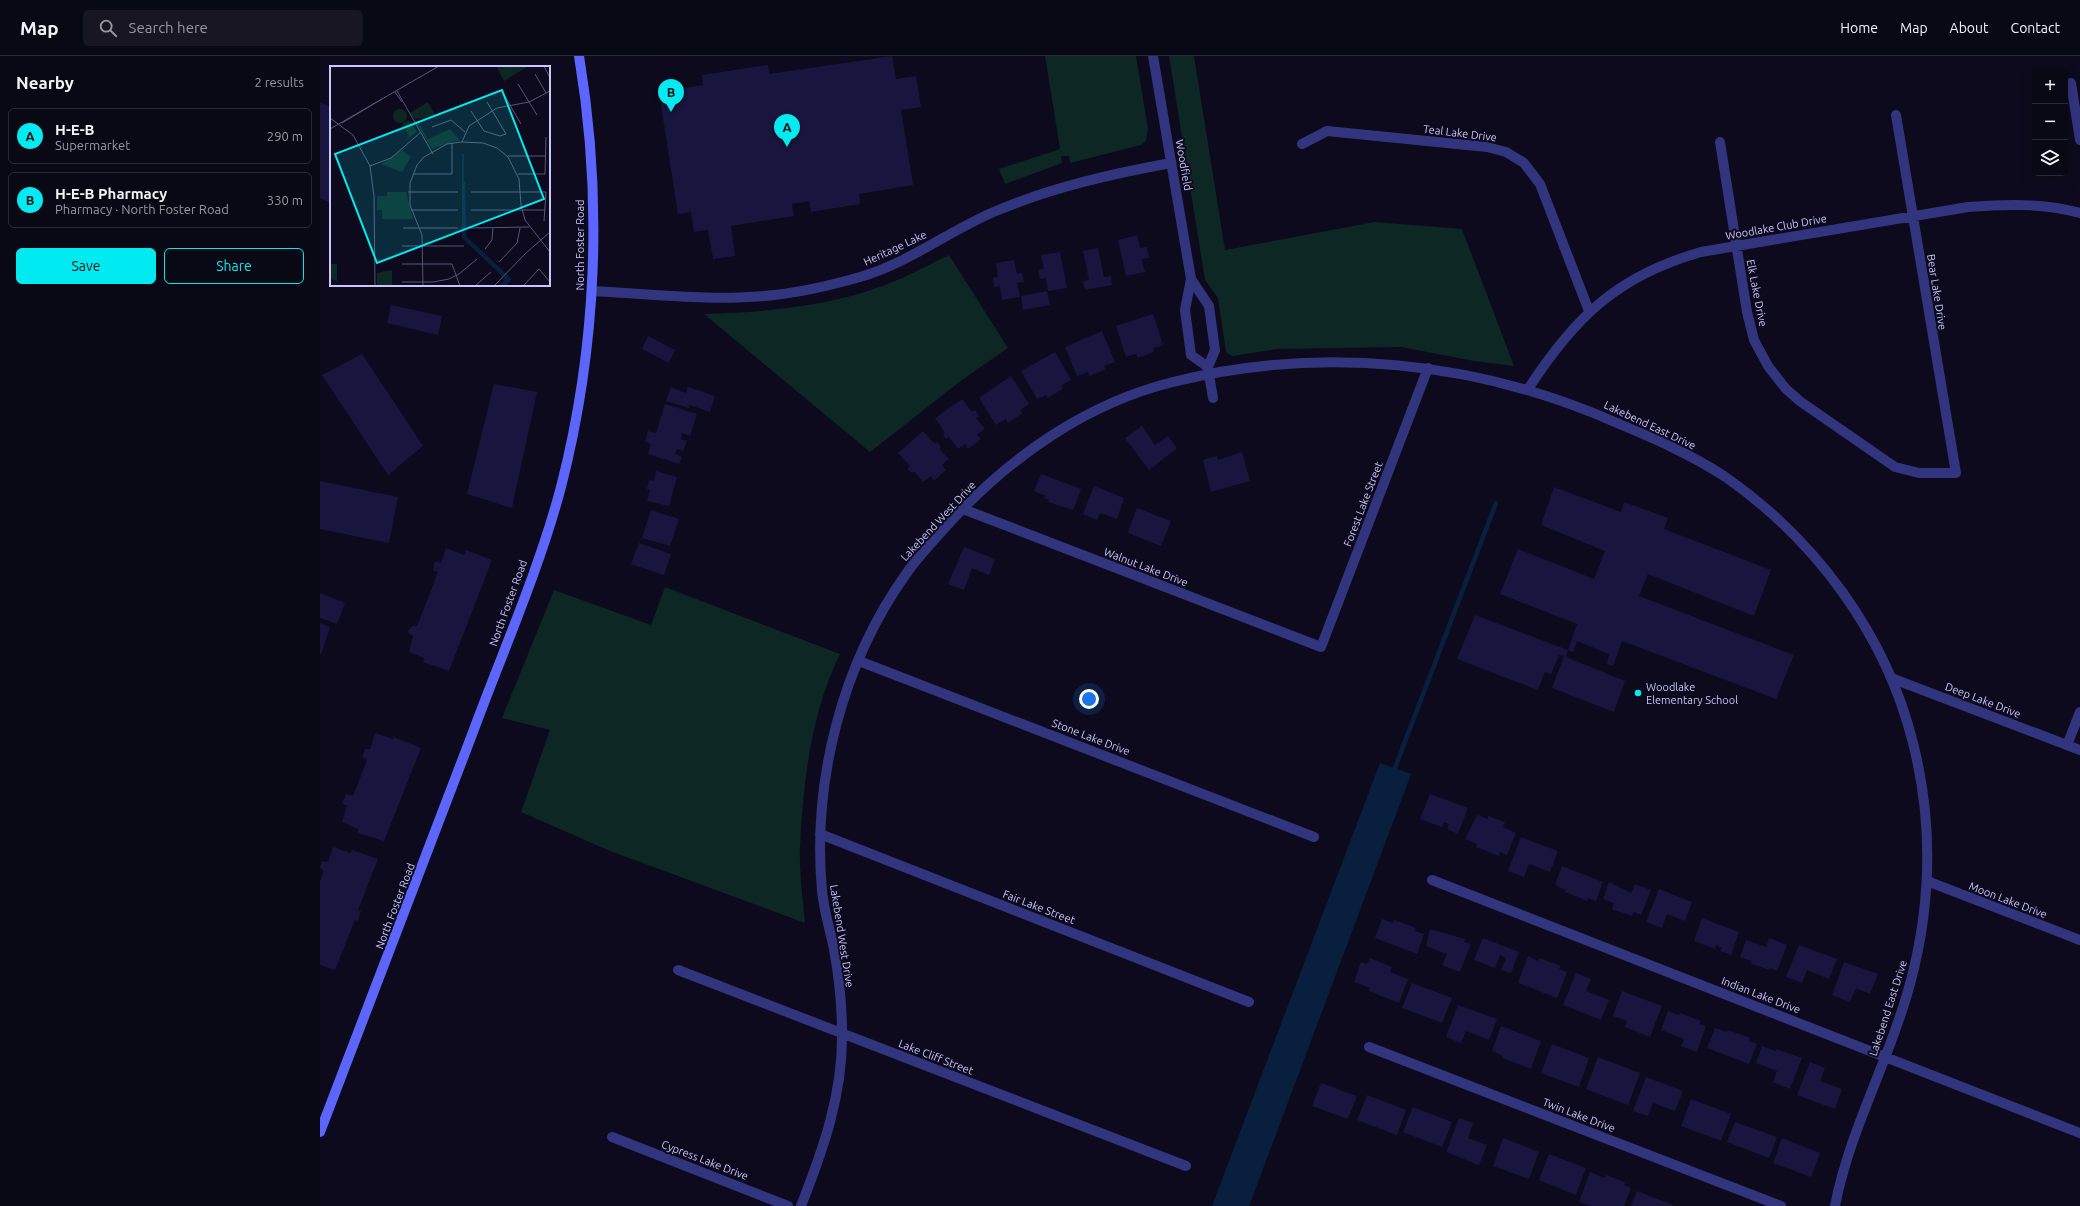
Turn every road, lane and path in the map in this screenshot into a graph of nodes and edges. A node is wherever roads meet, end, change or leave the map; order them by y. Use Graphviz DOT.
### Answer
graph roads {
  1 [pos="579,56"];
  2 [pos="1153,56"];
  3 [pos="2072,83"];
  4 [pos="1896,115"];
  5 [pos="2080,140"];
  6 [pos="1720,142"];
  7 [pos="1302,144"];
  8 [pos="1172,163"];
  9 [pos="2080,213"];
  10 [pos="1913,216"];
  11 [pos="1736,246"];
  12 [pos="1191,279"];
  13 [pos="592,291"];
  14 [pos="1589,311"];
  15 [pos="1428,368"];
  16 [pos="1208,371"];
  17 [pos="1528,389"];
  18 [pos="1213,398"];
  19 [pos="1956,473"];
  20 [pos="963,509"];
  21 [pos="1321,647"];
  22 [pos="859,660"];
  23 [pos="1891,678"];
  24 [pos="2080,712"];
  25 [pos="2067,745"];
  26 [pos="2080,750"];
  27 [pos="820,834"];
  28 [pos="1314,837"];
  29 [pos="1432,880"];
  30 [pos="1927,881"];
  31 [pos="2080,940"];
  32 [pos="678,970"];
  33 [pos="1249,1002"];
  34 [pos="842,1034"];
  35 [pos="1369,1047"];
  36 [pos="1885,1057"];
  37 [pos="320,1132"];
  38 [pos="2080,1133"];
  39 [pos="612,1137"];
  40 [pos="1186,1166"];
  41 [pos="788,1206"];
  42 [pos="801,1206"];
  43 [pos="1780,1206"];
  44 [pos="1835,1206"];
  1 -- 13 [label="main road, North Foster Road"];
  2 -- 8 [label="street, Woodfield"];
  3 -- 5 [label="street"];
  4 -- 10 [label="street, Bear Lake Drive"];
  6 -- 11 [label="street, Elk Lake Drive"];
  7 -- 14 [label="street, Teal Lake Drive"];
  8 -- 12 [label="street, Woodfield"];
  8 -- 13 [label="street, Heritage Lake"];
  9 -- 10 [label="street, Woodlake Club Drive"];
  10 -- 11 [label="street, Woodlake Club Drive"];
  10 -- 19 [label="street, Bear Lake Drive"];
  11 -- 14 [label="street, Woodlake Club Drive"];
  11 -- 19 [label="street, Elk Lake Drive"];
  12 -- 16 [label="street, Woodfield"];
  12 -- 16 [label="street, Woodfield"];
  13 -- 37 [label="main road, North Foster Road"];
  14 -- 17 [label="street, Woodlake Club Drive"];
  15 -- 16 [label="street, Lakebend West Drive"];
  15 -- 17 [label="street, Lakebend East Drive"];
  15 -- 21 [label="street, Forest Lake Street"];
  16 -- 18 [label="street"];
  16 -- 20 [label="street, Lakebend West Drive"];
  17 -- 23 [label="street, Lakebend East Drive"];
  20 -- 21 [label="street, Walnut Lake Drive"];
  20 -- 22 [label="street, Lakebend West Drive"];
  22 -- 27 [label="street, Lakebend West Drive"];
  22 -- 28 [label="street, Stone Lake Drive"];
  23 -- 25 [label="street, Deep Lake Drive"];
  23 -- 30 [label="street, Lakebend East Drive"];
  24 -- 25 [label="street"];
  25 -- 26 [label="street, Deep Lake Drive"];
  27 -- 33 [label="street, Fair Lake Street"];
  27 -- 34 [label="street, Lakebend West Drive"];
  29 -- 36 [label="street, Indian Lake Drive"];
  30 -- 31 [label="street, Moon Lake Drive"];
  30 -- 36 [label="street, Lakebend East Drive"];
  32 -- 34 [label="street, Lake Cliff Street"];
  34 -- 40 [label="street, Lake Cliff Street"];
  34 -- 42 [label="street, Lakebend West Drive"];
  35 -- 43 [label="street, Twin Lake Drive"];
  36 -- 38 [label="street, Indian Lake Drive"];
  36 -- 44 [label="street, Lakebend East Drive"];
  39 -- 41 [label="street, Cypress Lake Drive"];
}
